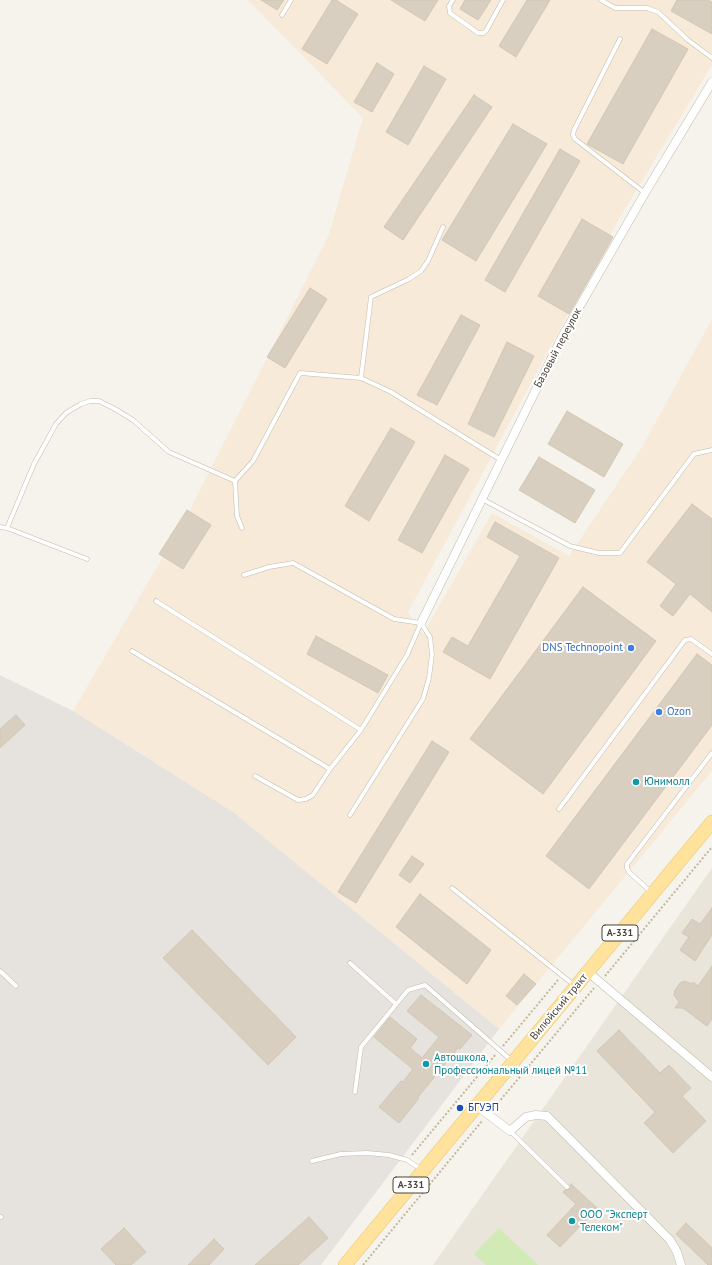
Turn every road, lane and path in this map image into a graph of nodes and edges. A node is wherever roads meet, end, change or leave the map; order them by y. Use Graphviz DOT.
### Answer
graph roads {
  1 [pos="291,0"];
  2 [pos="452,0"];
  3 [pos="503,0"];
  4 [pos="601,0"];
  5 [pos="282,15"];
  6 [pos="620,39"];
  7 [pos="712,58"];
  8 [pos="712,82"];
  9 [pos="645,193"];
  10 [pos="443,227"];
  11 [pos="361,378"];
  12 [pos="712,450"];
  13 [pos="501,460"];
  14 [pos="235,481"];
  15 [pos="481,499"];
  16 [pos="0,527"];
  17 [pos="7,528"];
  18 [pos="242,528"];
  19 [pos="87,559"];
  20 [pos="244,575"];
  21 [pos="156,601"];
  22 [pos="421,623"];
  23 [pos="132,651"];
  24 [pos="712,654"];
  25 [pos="361,730"];
  26 [pos="712,753"];
  27 [pos="330,769"];
  28 [pos="255,776"];
  29 [pos="559,809"];
  30 [pos="350,815"];
  31 [pos="712,822"];
  32 [pos="712,847"];
  33 [pos="452,888"];
  34 [pos="653,893"];
  35 [pos="350,963"];
  36 [pos="0,971"];
  37 [pos="588,972"];
  38 [pos="562,975"];
  39 [pos="600,982"];
  40 [pos="16,986"];
  41 [pos="576,986"];
  42 [pos="396,1004"];
  43 [pos="500,1050"];
  44 [pos="513,1062"];
  45 [pos="712,1077"];
  46 [pos="355,1092"];
  47 [pos="477,1106"];
  48 [pos="488,1114"];
  49 [pos="510,1130"];
  50 [pos="407,1160"];
  51 [pos="312,1161"];
  52 [pos="423,1170"];
  53 [pos="568,1187"];
  54 [pos="345,1265"];
  55 [pos="363,1265"];
  56 [pos="681,1265"];
  1 -- 5 [label="lane"];
  2 -- 3 [label="lane"];
  4 -- 7 [label="lane"];
  6 -- 9 [label="lane"];
  8 -- 9 [label="street, Базовый переулок"];
  9 -- 13 [label="street, Базовый переулок"];
  10 -- 11 [label="lane"];
  11 -- 13 [label="lane"];
  11 -- 14 [label="lane"];
  12 -- 15 [label="lane"];
  13 -- 15 [label="street, Базовый переулок"];
  14 -- 17 [label="lane"];
  14 -- 18 [label="lane"];
  15 -- 22 [label="street, Базовый переулок"];
  16 -- 17 [label="lane"];
  17 -- 19 [label="lane"];
  20 -- 22 [label="lane"];
  21 -- 25 [label="lane"];
  22 -- 25 [label="lane"];
  22 -- 30 [label="lane"];
  23 -- 27 [label="lane"];
  24 -- 29 [label="lane"];
  25 -- 27 [label="lane"];
  26 -- 34 [label="lane"];
  27 -- 28 [label="lane"];
  31 -- 34 [label="main road, Вилюйский тракт / А-331"];
  32 -- 39 [label="path"];
  33 -- 38 [label="lane"];
  34 -- 37 [label="main road, Вилюйский тракт / А-331"];
  35 -- 42 [label="lane"];
  36 -- 40 [label="lane"];
  37 -- 39 [label="street"];
  37 -- 41 [label="main road, Вилюйский тракт / А-331"];
  38 -- 41 [label="lane"];
  38 -- 43 [label="path"];
  39 -- 45 [label="street"];
  39 -- 48 [label="path"];
  41 -- 44 [label="main road, Вилюйский тракт / А-331"];
  42 -- 43 [label="lane"];
  42 -- 46 [label="lane"];
  43 -- 44 [label="lane"];
  43 -- 50 [label="path"];
  44 -- 47 [label="main road, Вилюйский тракт / А-331"];
  47 -- 48 [label="street"];
  47 -- 52 [label="main road, Вилюйский тракт / А-331"];
  48 -- 49 [label="street"];
  48 -- 55 [label="path"];
  49 -- 53 [label="lane"];
  49 -- 56 [label="street"];
  50 -- 51 [label="lane"];
  50 -- 52 [label="lane"];
  52 -- 54 [label="main road, Вилюйский тракт / А-331"];
}
